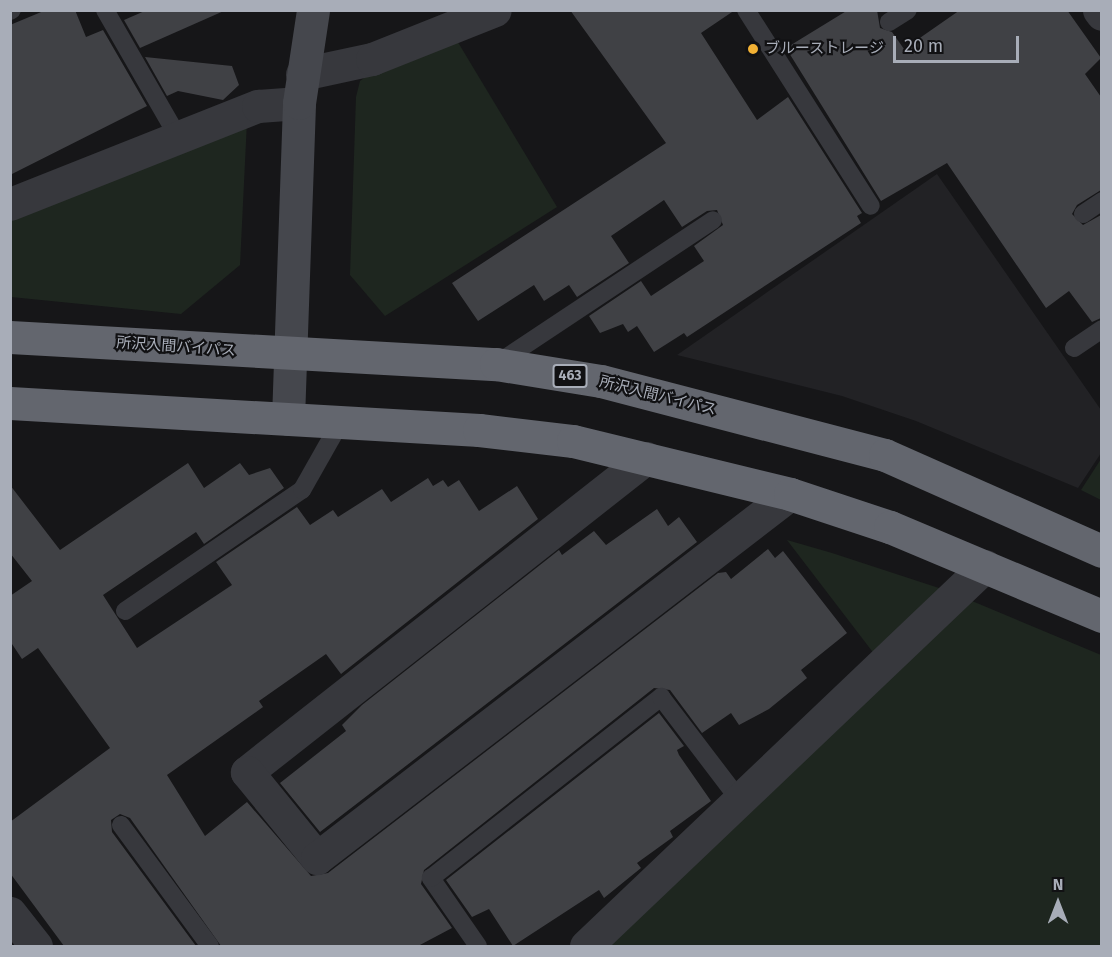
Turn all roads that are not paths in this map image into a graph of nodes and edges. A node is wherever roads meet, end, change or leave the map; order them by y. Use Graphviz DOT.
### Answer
graph roads {
  1 [pos="105,10"];
  2 [pos="313,10"];
  3 [pos="495,10"];
  4 [pos="746,10"];
  5 [pos="908,10"];
  6 [pos="889,22"];
  7 [pos="300,89"];
  8 [pos="177,137"];
  9 [pos="1101,201"];
  10 [pos="10,204"];
  11 [pos="871,206"];
  12 [pos="1083,214"];
  13 [pos="713,220"];
  14 [pos="1101,328"];
  15 [pos="10,337"];
  16 [pos="1074,348"];
  17 [pos="292,355"];
  18 [pos="496,364"];
  19 [pos="10,403"];
  20 [pos="288,419"];
  21 [pos="341,421"];
  22 [pos="646,458"];
  23 [pos="790,494"];
  24 [pos="1101,551"];
  25 [pos="985,566"];
  26 [pos="125,611"];
  27 [pos="1101,616"];
  28 [pos="741,802"];
  29 [pos="122,825"];
  30 [pos="10,913"];
  31 [pos="36,946"];
  32 [pos="210,946"];
  33 [pos="478,946"];
  34 [pos="586,946"];
  1 -- 8 [label="lane"];
  2 -- 7 [label="street"];
  3 -- 7 [label="street"];
  4 -- 11 [label="lane"];
  5 -- 6 [label="lane"];
  7 -- 8 [label="street"];
  7 -- 17 [label="street"];
  8 -- 10 [label="street"];
  9 -- 12 [label="lane"];
  13 -- 18 [label="lane"];
  14 -- 16 [label="lane"];
  15 -- 17 [label="highway, 所沢入間バイパス / 463"];
  17 -- 18 [label="highway, 所沢入間バイパス / 463"];
  17 -- 20 [label="street"];
  18 -- 24 [label="highway, 所沢入間バイパス / 463"];
  19 -- 20 [label="highway"];
  20 -- 21 [label="highway"];
  21 -- 22 [label="highway"];
  21 -- 26 [label="lane"];
  22 -- 23 [label="highway"];
  22 -- 23 [label="street"];
  23 -- 25 [label="highway"];
  25 -- 27 [label="highway"];
  25 -- 28 [label="street"];
  28 -- 33 [label="lane"];
  28 -- 34 [label="street"];
  29 -- 32 [label="lane"];
  30 -- 31 [label="street"];
}
